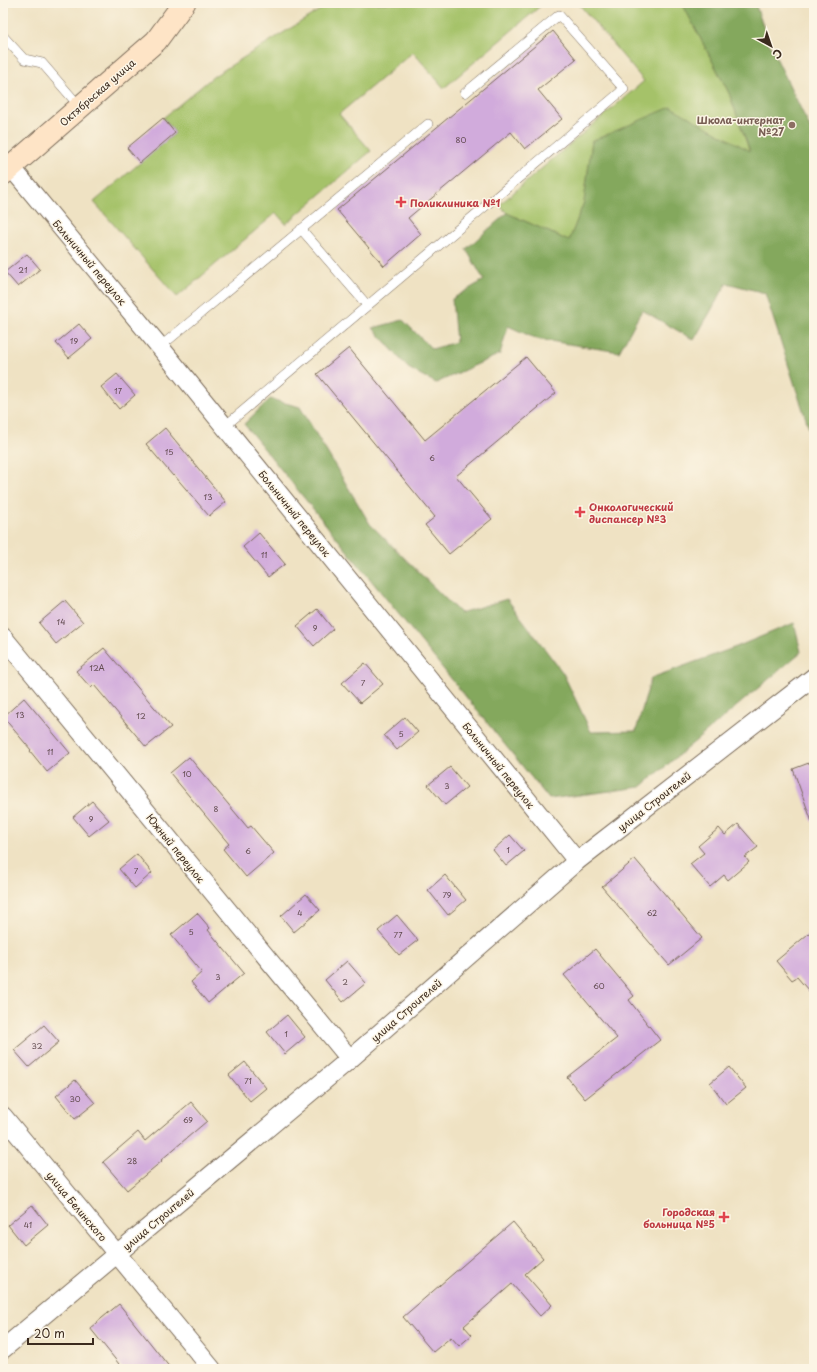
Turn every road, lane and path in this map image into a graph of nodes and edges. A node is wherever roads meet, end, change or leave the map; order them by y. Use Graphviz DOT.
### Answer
graph roads {
  1 [pos="184,3"];
  2 [pos="3,36"];
  3 [pos="465,93"];
  4 [pos="80,107"];
  5 [pos="428,124"];
  6 [pos="7,170"];
  7 [pos="301,229"];
  8 [pos="367,305"];
  9 [pos="160,347"];
  10 [pos="225,426"];
  11 [pos="3,637"];
  12 [pos="814,677"];
  13 [pos="577,861"];
  14 [pos="350,1059"];
  15 [pos="3,1116"];
  16 [pos="117,1254"];
  17 [pos="3,1349"];
  18 [pos="212,1369"];
  1 -- 4 [label="main road, Октябрьская улица"];
  2 -- 4 [label="lane"];
  3 -- 8 [label="lane"];
  4 -- 6 [label="main road, Октябрьская улица"];
  5 -- 7 [label="lane"];
  6 -- 9 [label="street, Больничный переулок"];
  7 -- 8 [label="lane"];
  7 -- 9 [label="lane"];
  8 -- 10 [label="lane"];
  9 -- 10 [label="street, Больничный переулок"];
  10 -- 13 [label="street, Больничный переулок"];
  11 -- 14 [label="street, Южный переулок"];
  12 -- 13 [label="street, улица Строителей"];
  13 -- 14 [label="street, улица Строителей"];
  14 -- 16 [label="street, улица Строителей"];
  15 -- 16 [label="street, улица Белинского"];
  16 -- 17 [label="street, улица Строителей"];
  16 -- 18 [label="street, улица Белинского"];
}
